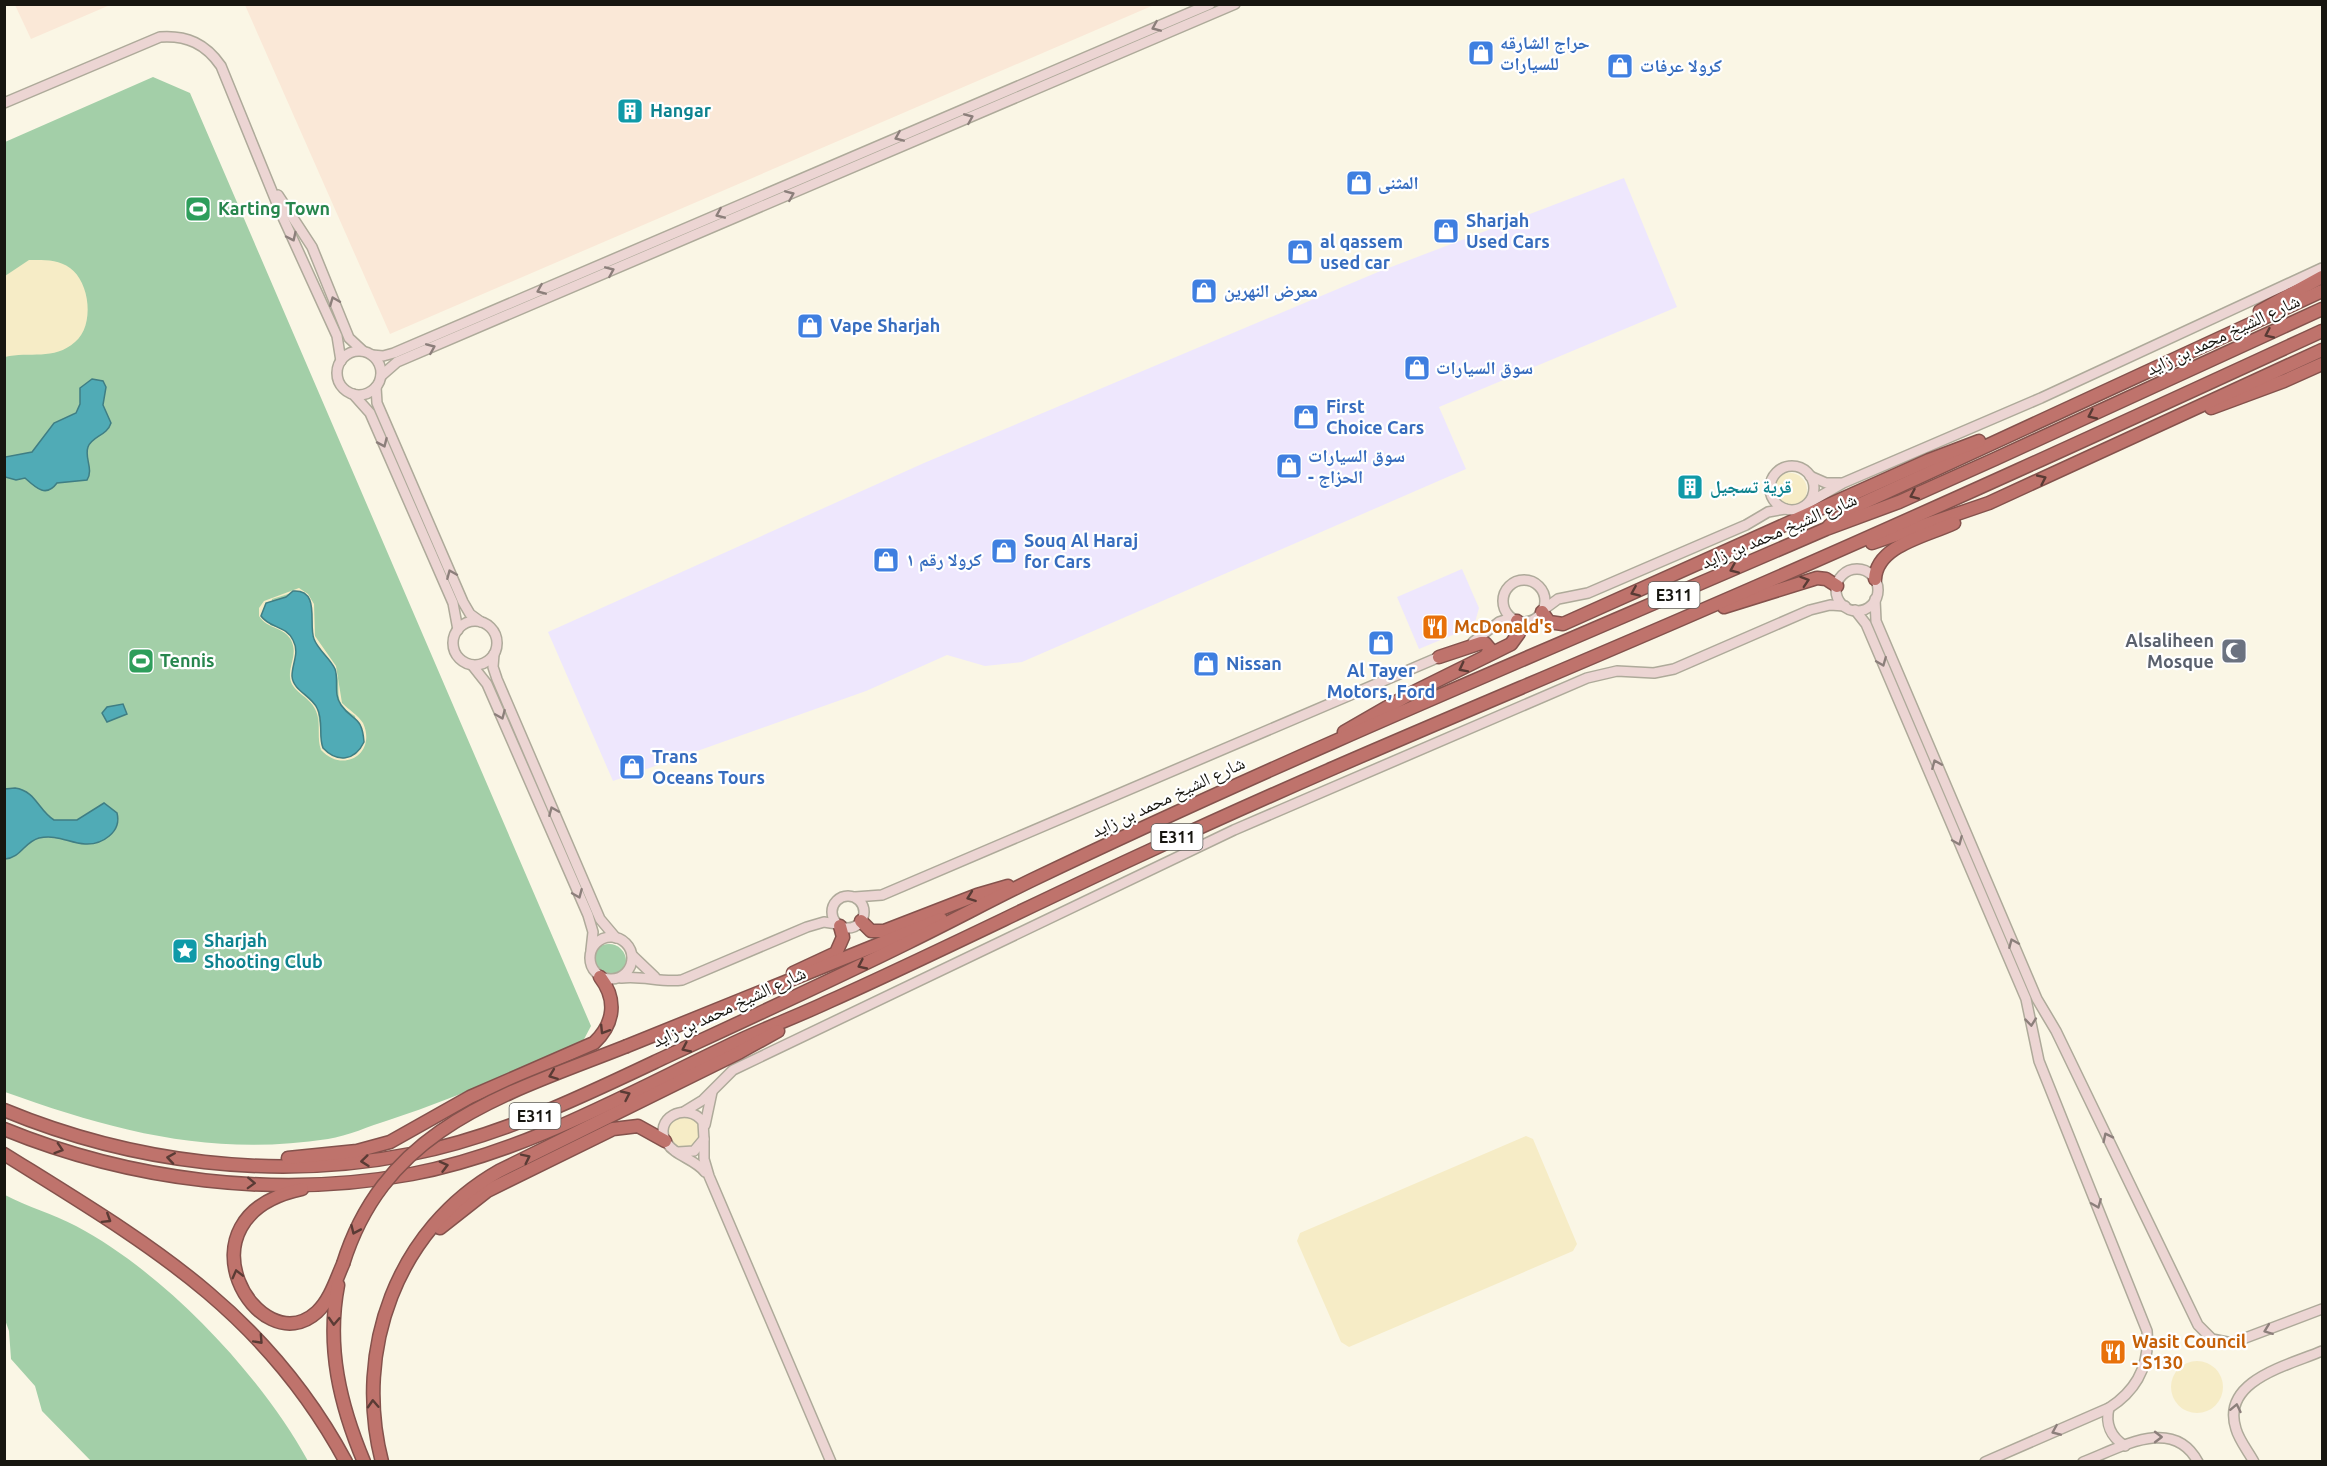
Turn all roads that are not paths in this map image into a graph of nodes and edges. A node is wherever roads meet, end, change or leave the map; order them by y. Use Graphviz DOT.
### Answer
graph roads {
  1 [pos="1210,4"];
  2 [pos="1235,4"];
  3 [pos="1064,72"];
  4 [pos="4,103"];
  5 [pos="270,183"];
  6 [pos="2322,268"];
  7 [pos="2322,277"];
  8 [pos="2322,291"];
  9 [pos="2322,309"];
  10 [pos="2322,331"];
  11 [pos="2209,342"];
  12 [pos="2322,350"];
  13 [pos="367,353"];
  14 [pos="340,361"];
  15 [pos="2322,364"];
  16 [pos="381,376"];
  17 [pos="376,387"];
  18 [pos="353,394"];
  19 [pos="2184,415"];
  20 [pos="2017,430"];
  21 [pos="1810,476"];
  22 [pos="1843,483"];
  23 [pos="1771,494"];
  24 [pos="1810,502"];
  25 [pos="1989,504"];
  26 [pos="1785,509"];
  27 [pos="1760,516"];
  28 [pos="1826,529"];
  29 [pos="1836,552"];
  30 [pos="1875,579"];
  31 [pos="1541,588"];
  32 [pos="1837,588"];
  33 [pos="1564,598"];
  34 [pos="1875,599"];
  35 [pos="1502,600"];
  36 [pos="1845,606"];
  37 [pos="1708,608"];
  38 [pos="1813,609"];
  39 [pos="1855,610"];
  40 [pos="1543,611"];
  41 [pos="1514,620"];
  42 [pos="481,622"];
  43 [pos="458,630"];
  44 [pos="1490,630"];
  45 [pos="494,654"];
  46 [pos="1486,656"];
  47 [pos="1439,657"];
  48 [pos="472,665"];
  49 [pos="1894,692"];
  50 [pos="1912,706"];
  51 [pos="1305,755"];
  52 [pos="1027,882"];
  53 [pos="882,895"];
  54 [pos="855,897"];
  55 [pos="832,905"];
  56 [pos="963,915"];
  57 [pos="862,919"];
  58 [pos="838,925"];
  59 [pos="807,927"];
  60 [pos="616,938"];
  61 [pos="591,950"];
  62 [pos="632,955"];
  63 [pos="600,976"];
  64 [pos="621,978"];
  65 [pos="657,978"];
  66 [pos="826,1003"];
  67 [pos="734,1005"];
  68 [pos="713,1089"];
  69 [pos="4,1110"];
  70 [pos="685,1111"];
  71 [pos="705,1127"];
  72 [pos="4,1129"];
  73 [pos="705,1140"];
  74 [pos="665,1141"];
  75 [pos="678,1152"];
  76 [pos="4,1154"];
  77 [pos="219,1164"];
  78 [pos="709,1176"];
  79 [pos="334,1182"];
  80 [pos="343,1264"];
  81 [pos="397,1283"];
  82 [pos="2322,1309"];
  83 [pos="2322,1351"];
  84 [pos="2109,1408"];
  85 [pos="2125,1446"];
  86 [pos="346,1461"];
  87 [pos="364,1461"];
  88 [pos="382,1461"];
  89 [pos="831,1461"];
  90 [pos="1985,1461"];
  91 [pos="2084,1461"];
  92 [pos="2198,1461"];
  93 [pos="2254,1461"];
  1 -- 3 [label="street, one-way"];
  2 -- 3 [label="street"];
  3 -- 13 [label="street, one-way"];
  16 -- 3 [label="street, one-way"];
  4 -- 5 [label="street"];
  13 -- 5 [label="street, one-way"];
  5 -- 14 [label="street, one-way"];
  6 -- 22 [label="street"];
  7 -- 11 [label="highway"];
  8 -- 11 [label="highway"];
  9 -- 28 [label="highway, شارع الشيخ محمد بن زايد / E311, one-way"];
  10 -- 29 [label="highway, شارع الشيخ محمد بن زايد / E311"];
  11 -- 20 [label="highway"];
  12 -- 19 [label="highway"];
  13 -- 14 [label="street"];
  13 -- 16 [label="street"];
  14 -- 18 [label="street"];
  15 -- 19 [label="highway"];
  16 -- 17 [label="street"];
  17 -- 18 [label="street"];
  42 -- 17 [label="street, one-way"];
  18 -- 43 [label="street, one-way"];
  25 -- 19 [label="highway, one-way"];
  20 -- 28 [label="highway"];
  20 -- 40 [label="highway, one-way"];
  21 -- 22 [label="street"];
  21 -- 23 [label="street"];
  21 -- 24 [label="street"];
  22 -- 24 [label="street"];
  23 -- 26 [label="street"];
  23 -- 27 [label="street"];
  24 -- 26 [label="street"];
  25 -- 29 [label="highway"];
  25 -- 30 [label="highway"];
  26 -- 27 [label="street"];
  27 -- 33 [label="street"];
  28 -- 51 [label="highway, شارع الشيخ محمد بن زايد / E311, one-way"];
  29 -- 37 [label="highway, شارع الشيخ محمد بن زايد / E311"];
  30 -- 32 [label="street"];
  30 -- 34 [label="street"];
  31 -- 33 [label="street"];
  31 -- 35 [label="street"];
  31 -- 40 [label="street"];
  32 -- 36 [label="street"];
  37 -- 32 [label="highway, one-way"];
  32 -- 38 [label="street"];
  33 -- 40 [label="street"];
  34 -- 39 [label="street"];
  34 -- 50 [label="street"];
  35 -- 41 [label="street"];
  35 -- 44 [label="street"];
  36 -- 38 [label="street"];
  36 -- 39 [label="street"];
  37 -- 66 [label="highway, شارع الشيخ محمد بن زايد / E311"];
  38 -- 68 [label="street"];
  39 -- 49 [label="street, one-way"];
  40 -- 41 [label="street"];
  41 -- 44 [label="street"];
  41 -- 46 [label="highway"];
  42 -- 43 [label="street"];
  42 -- 45 [label="street"];
  43 -- 48 [label="street"];
  44 -- 47 [label="street"];
  45 -- 48 [label="street"];
  60 -- 45 [label="street, one-way"];
  46 -- 47 [label="highway"];
  46 -- 51 [label="highway, one-way"];
  47 -- 53 [label="street"];
  48 -- 61 [label="street, one-way"];
  49 -- 50 [label="street"];
  49 -- 84 [label="street, one-way"];
  82 -- 50 [label="street, one-way"];
  51 -- 52 [label="highway, شارع الشيخ محمد بن زايد / E311"];
  52 -- 56 [label="highway, شارع الشيخ محمد بن زايد / E311"];
  52 -- 57 [label="highway, one-way"];
  53 -- 54 [label="street"];
  53 -- 57 [label="street"];
  54 -- 55 [label="street"];
  54 -- 57 [label="street"];
  55 -- 58 [label="street"];
  55 -- 59 [label="street"];
  56 -- 67 [label="highway"];
  56 -- 77 [label="highway, شارع الشيخ محمد بن زايد / E311, one-way"];
  57 -- 58 [label="street"];
  58 -- 59 [label="street"];
  58 -- 67 [label="highway"];
  59 -- 65 [label="street"];
  60 -- 61 [label="street"];
  60 -- 62 [label="street"];
  61 -- 63 [label="street"];
  62 -- 64 [label="street"];
  62 -- 65 [label="street"];
  63 -- 64 [label="street"];
  63 -- 77 [label="highway, one-way"];
  64 -- 65 [label="street"];
  79 -- 66 [label="highway, شارع الشيخ محمد بن زايد / E311, one-way"];
  81 -- 66 [label="highway, one-way"];
  67 -- 80 [label="highway, one-way, bridge"];
  68 -- 70 [label="street"];
  68 -- 71 [label="street"];
  77 -- 69 [label="highway, شارع الشيخ محمد بن زايد / E311, one-way"];
  70 -- 71 [label="street"];
  70 -- 74 [label="street"];
  71 -- 73 [label="street"];
  72 -- 79 [label="highway, شارع الشيخ محمد بن زايد / E311, one-way"];
  73 -- 75 [label="street"];
  73 -- 78 [label="street"];
  74 -- 75 [label="street"];
  74 -- 81 [label="highway"];
  75 -- 78 [label="street"];
  76 -- 86 [label="highway, one-way"];
  78 -- 89 [label="street"];
  80 -- 79 [label="highway, one-way"];
  80 -- 87 [label="highway, one-way"];
  88 -- 81 [label="highway, one-way"];
  93 -- 83 [label="street, one-way"];
  84 -- 85 [label="street"];
  84 -- 90 [label="street, one-way"];
  85 -- 91 [label="street"];
  85 -- 92 [label="street, one-way"];
}
